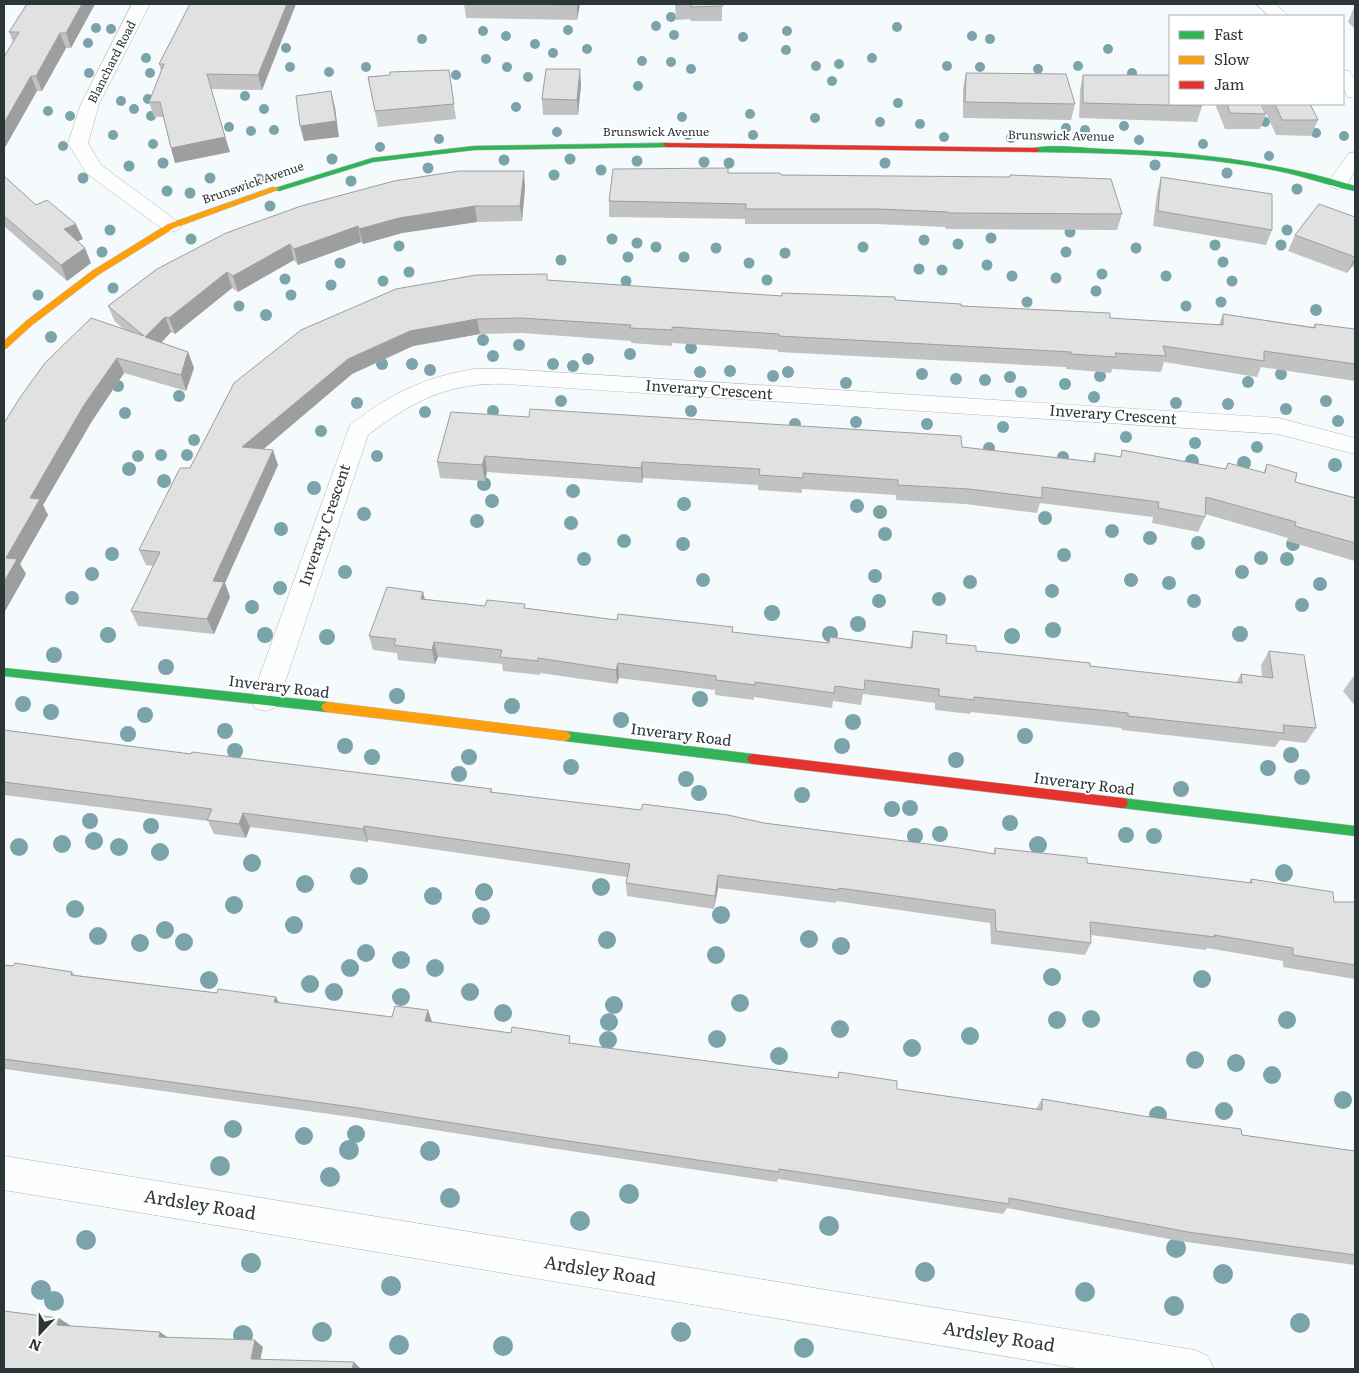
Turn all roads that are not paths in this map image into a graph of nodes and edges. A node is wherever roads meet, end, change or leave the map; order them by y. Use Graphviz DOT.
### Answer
graph roads {
  1 [pos="141,4"];
  2 [pos="1264,4"];
  3 [pos="1279,15"];
  4 [pos="1344,76"];
  5 [pos="1355,93"];
  6 [pos="1355,158"];
  7 [pos="1346,186"];
  8 [pos="171,226"];
  9 [pos="4,346"];
  10 [pos="1355,446"];
  11 [pos="4,672"];
  12 [pos="265,700"];
  13 [pos="1355,831"];
  14 [pos="4,1173"];
  15 [pos="1195,1369"];
  1 -- 8 [label="street, Blanchard Road"];
  2 -- 3 [label="street"];
  4 -- 5 [label="street"];
  6 -- 7 [label="street"];
  7 -- 8 [label="street, Brunswick Avenue"];
  8 -- 9 [label="street, Brunswick Avenue"];
  10 -- 12 [label="street, Inverary Crescent"];
  11 -- 12 [label="street, Inverary Road"];
  12 -- 13 [label="street, Inverary Road"];
  14 -- 15 [label="street, Ardsley Road"];
}
